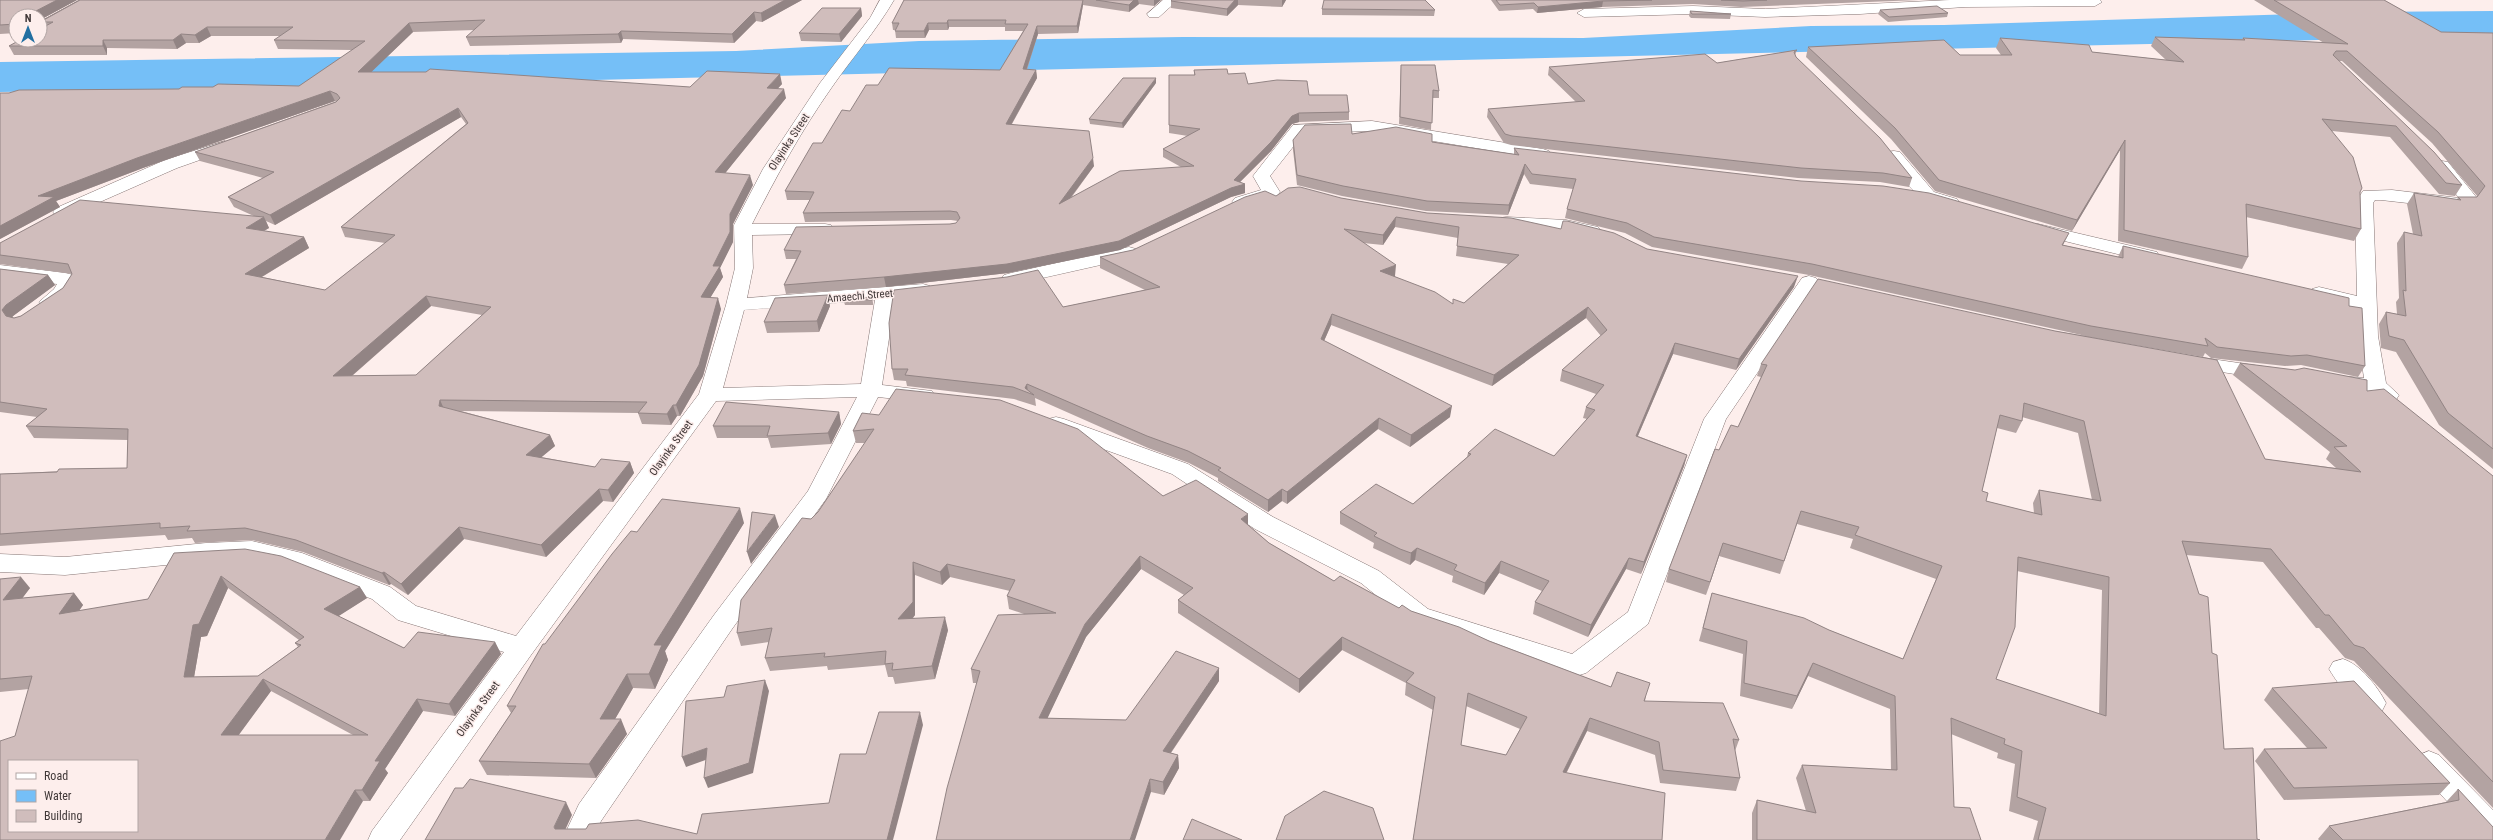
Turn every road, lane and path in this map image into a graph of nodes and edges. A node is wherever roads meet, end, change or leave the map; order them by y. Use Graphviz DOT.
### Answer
graph roads {
  1 [pos="90,0"];
  2 [pos="887,0"];
  3 [pos="1171,0"];
  4 [pos="1754,0"];
  5 [pos="2094,2"];
  6 [pos="1584,13"];
  7 [pos="1765,13"];
  8 [pos="1154,14"];
  9 [pos="48,24"];
  10 [pos="242,141"];
  11 [pos="1884,143"];
  12 [pos="2430,153"];
  13 [pos="1557,156"];
  14 [pos="1907,193"];
  15 [pos="1928,196"];
  16 [pos="1966,208"];
  17 [pos="1225,209"];
  18 [pos="1488,220"];
  19 [pos="48,221"];
  20 [pos="2018,223"];
  21 [pos="744,228"];
  22 [pos="840,228"];
  23 [pos="1612,236"];
  24 [pos="1148,244"];
  25 [pos="2164,259"];
  26 [pos="0,271"];
  27 [pos="1786,278"];
  28 [pos="993,281"];
  29 [pos="939,288"];
  30 [pos="2304,290"];
  31 [pos="886,294"];
  32 [pos="2366,304"];
  33 [pos="736,305"];
  34 [pos="32,313"];
  35 [pos="2171,359"];
  36 [pos="2281,374"];
  37 [pos="2317,377"];
  38 [pos="2376,386"];
  39 [pos="871,390"];
  40 [pos="710,395"];
  41 [pos="946,398"];
  42 [pos="2400,405"];
  43 [pos="1036,416"];
  44 [pos="0,563"];
  45 [pos="522,648"];
  46 [pos="2343,669"];
  47 [pos="2391,723"];
  48 [pos="2413,746"];
  49 [pos="2493,830"];
  50 [pos="383,840"];
  51 [pos="578,840"];
  1 -- 9 [label="street"];
  2 -- 21 [label="street, Olayinka Street"];
  3 -- 8 [label="street"];
  4 -- 7 [label="street"];
  5 -- 7 [label="street"];
  6 -- 7 [label="street"];
  10 -- 19 [label="street"];
  11 -- 15 [label="street"];
  12 -- 32 [label="street"];
  13 -- 17 [label="street"];
  14 -- 15 [label="street"];
  15 -- 16 [label="street"];
  18 -- 23 [label="street"];
  20 -- 25 [label="street"];
  21 -- 22 [label="street"];
  21 -- 33 [label="street, Olayinka Street"];
  24 -- 28 [label="street"];
  26 -- 34 [label="street"];
  27 -- 43 [label="street"];
  29 -- 31 [label="street, Amaechi Street"];
  30 -- 32 [label="street"];
  31 -- 33 [label="street, Amaechi Street"];
  31 -- 39 [label="street"];
  32 -- 38 [label="street"];
  33 -- 40 [label="street, Olayinka Street"];
  35 -- 36 [label="street"];
  37 -- 38 [label="street"];
  38 -- 42 [label="street"];
  39 -- 40 [label="street"];
  39 -- 41 [label="street"];
  39 -- 51 [label="street"];
  40 -- 45 [label="street, Olayinka Street"];
  44 -- 45 [label="street"];
  45 -- 50 [label="street, Olayinka Street"];
  46 -- 47 [label="street"];
  48 -- 49 [label="street"];
}
